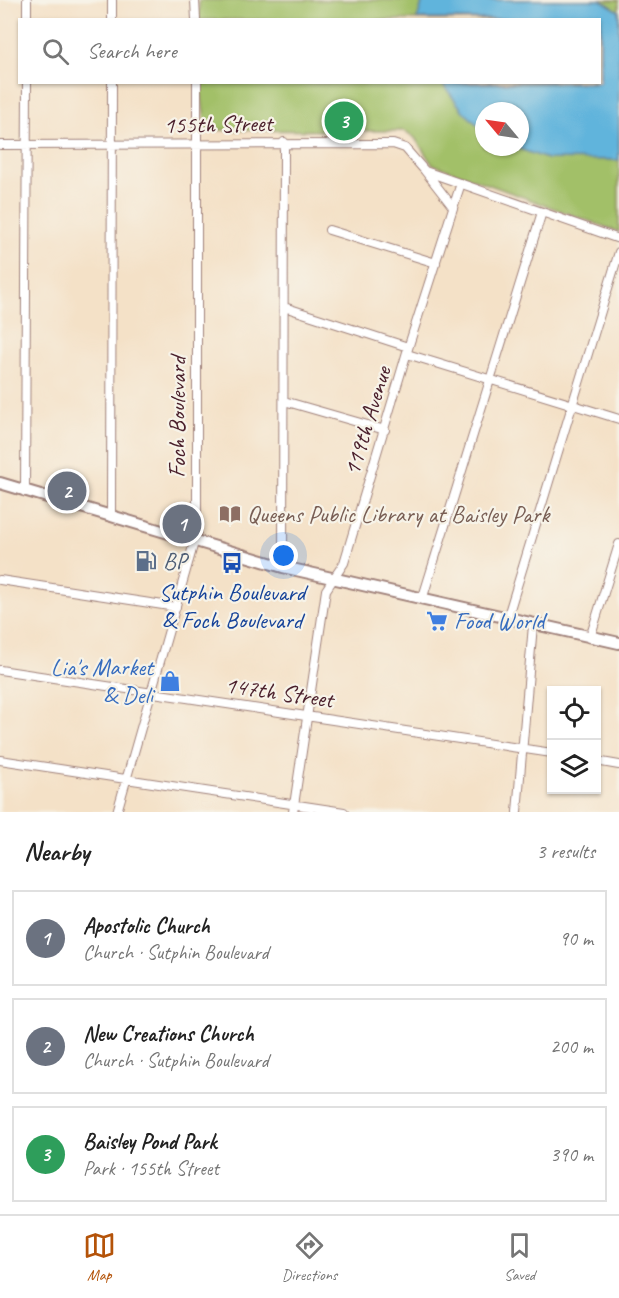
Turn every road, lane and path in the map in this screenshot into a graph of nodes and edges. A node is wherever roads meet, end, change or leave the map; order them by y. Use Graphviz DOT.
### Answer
graph roads {
  1 [pos="27,0"];
  2 [pos="112,0"];
  3 [pos="195,0"];
  4 [pos="27,18"];
  5 [pos="112,18"];
  6 [pos="196,18"];
  7 [pos="27,84"];
  8 [pos="112,84"];
  9 [pos="197,84"];
  10 [pos="284,142"];
  11 [pos="198,143"];
  12 [pos="112,144"];
  13 [pos="0,145"];
  14 [pos="27,145"];
  15 [pos="425,171"];
  16 [pos="461,183"];
  17 [pos="453,207"];
  18 [pos="542,212"];
  19 [pos="329,230"];
  20 [pos="619,239"];
  21 [pos="619,252"];
  22 [pos="436,263"];
  23 [pos="284,307"];
  24 [pos="408,350"];
  25 [pos="490,380"];
  26 [pos="284,401"];
  27 [pos="572,405"];
  28 [pos="619,419"];
  29 [pos="385,430"];
  30 [pos="0,483"];
  31 [pos="25,492"];
  32 [pos="111,517"];
  33 [pos="193,542"];
  34 [pos="619,544"];
  35 [pos="283,567"];
  36 [pos="333,579"];
  37 [pos="0,580"];
  38 [pos="422,600"];
  39 [pos="176,607"];
  40 [pos="507,619"];
  41 [pos="533,625"];
  42 [pos="590,638"];
  43 [pos="619,643"];
  44 [pos="0,670"];
  45 [pos="151,693"];
  46 [pos="308,716"];
  47 [pos="522,748"];
  48 [pos="547,752"];
  49 [pos="0,760"];
  50 [pos="601,762"];
  51 [pos="619,765"];
  52 [pos="126,779"];
  53 [pos="294,808"];
  54 [pos="117,812"];
  55 [pos="344,812"];
  56 [pos="517,812"];
  1 -- 4 [label="street"];
  2 -- 5 [label="street"];
  3 -- 6 [label="street"];
  7 -- 14 [label="street"];
  8 -- 12 [label="street"];
  9 -- 11 [label="street, Foch Boulevard"];
  10 -- 11 [label="street, 155th Street"];
  10 -- 15 [label="street, 155th Street"];
  10 -- 23 [label="street"];
  11 -- 12 [label="street, 155th Street"];
  11 -- 33 [label="street, Foch Boulevard"];
  12 -- 14 [label="street, 155th Street"];
  12 -- 32 [label="street"];
  13 -- 14 [label="street, 155th Street"];
  14 -- 31 [label="street"];
  15 -- 16 [label="street"];
  15 -- 17 [label="street, 155th Street"];
  16 -- 17 [label="street, 119th Avenue"];
  16 -- 18 [label="street"];
  17 -- 22 [label="street, 119th Avenue"];
  18 -- 20 [label="street"];
  18 -- 25 [label="street"];
  19 -- 22 [label="street"];
  21 -- 27 [label="street"];
  22 -- 24 [label="street, 119th Avenue"];
  23 -- 24 [label="street"];
  23 -- 26 [label="street"];
  24 -- 25 [label="street"];
  24 -- 29 [label="street, 119th Avenue"];
  25 -- 27 [label="street"];
  25 -- 38 [label="street"];
  26 -- 29 [label="street"];
  26 -- 35 [label="street"];
  27 -- 28 [label="street"];
  27 -- 40 [label="street"];
  29 -- 36 [label="street, 119th Avenue"];
  30 -- 31 [label="main road"];
  31 -- 32 [label="main road"];
  32 -- 33 [label="main road"];
  33 -- 35 [label="main road"];
  33 -- 39 [label="street, Foch Boulevard"];
  34 -- 42 [label="street"];
  35 -- 36 [label="main road"];
  36 -- 38 [label="main road"];
  36 -- 46 [label="street, 119th Avenue"];
  37 -- 39 [label="street"];
  38 -- 40 [label="main road"];
  39 -- 45 [label="street, Foch Boulevard"];
  40 -- 41 [label="main road"];
  41 -- 42 [label="main road"];
  41 -- 47 [label="street"];
  42 -- 43 [label="main road"];
  44 -- 45 [label="street, 147th Street"];
  45 -- 46 [label="street, 147th Street"];
  45 -- 52 [label="street, Foch Boulevard"];
  46 -- 47 [label="street, 147th Street"];
  46 -- 53 [label="street, 119th Avenue"];
  47 -- 48 [label="street, 147th Street"];
  47 -- 56 [label="street"];
  49 -- 52 [label="street"];
  50 -- 51 [label="street"];
  52 -- 53 [label="street"];
  52 -- 54 [label="street, Foch Boulevard"];
  53 -- 55 [label="street"];
}
